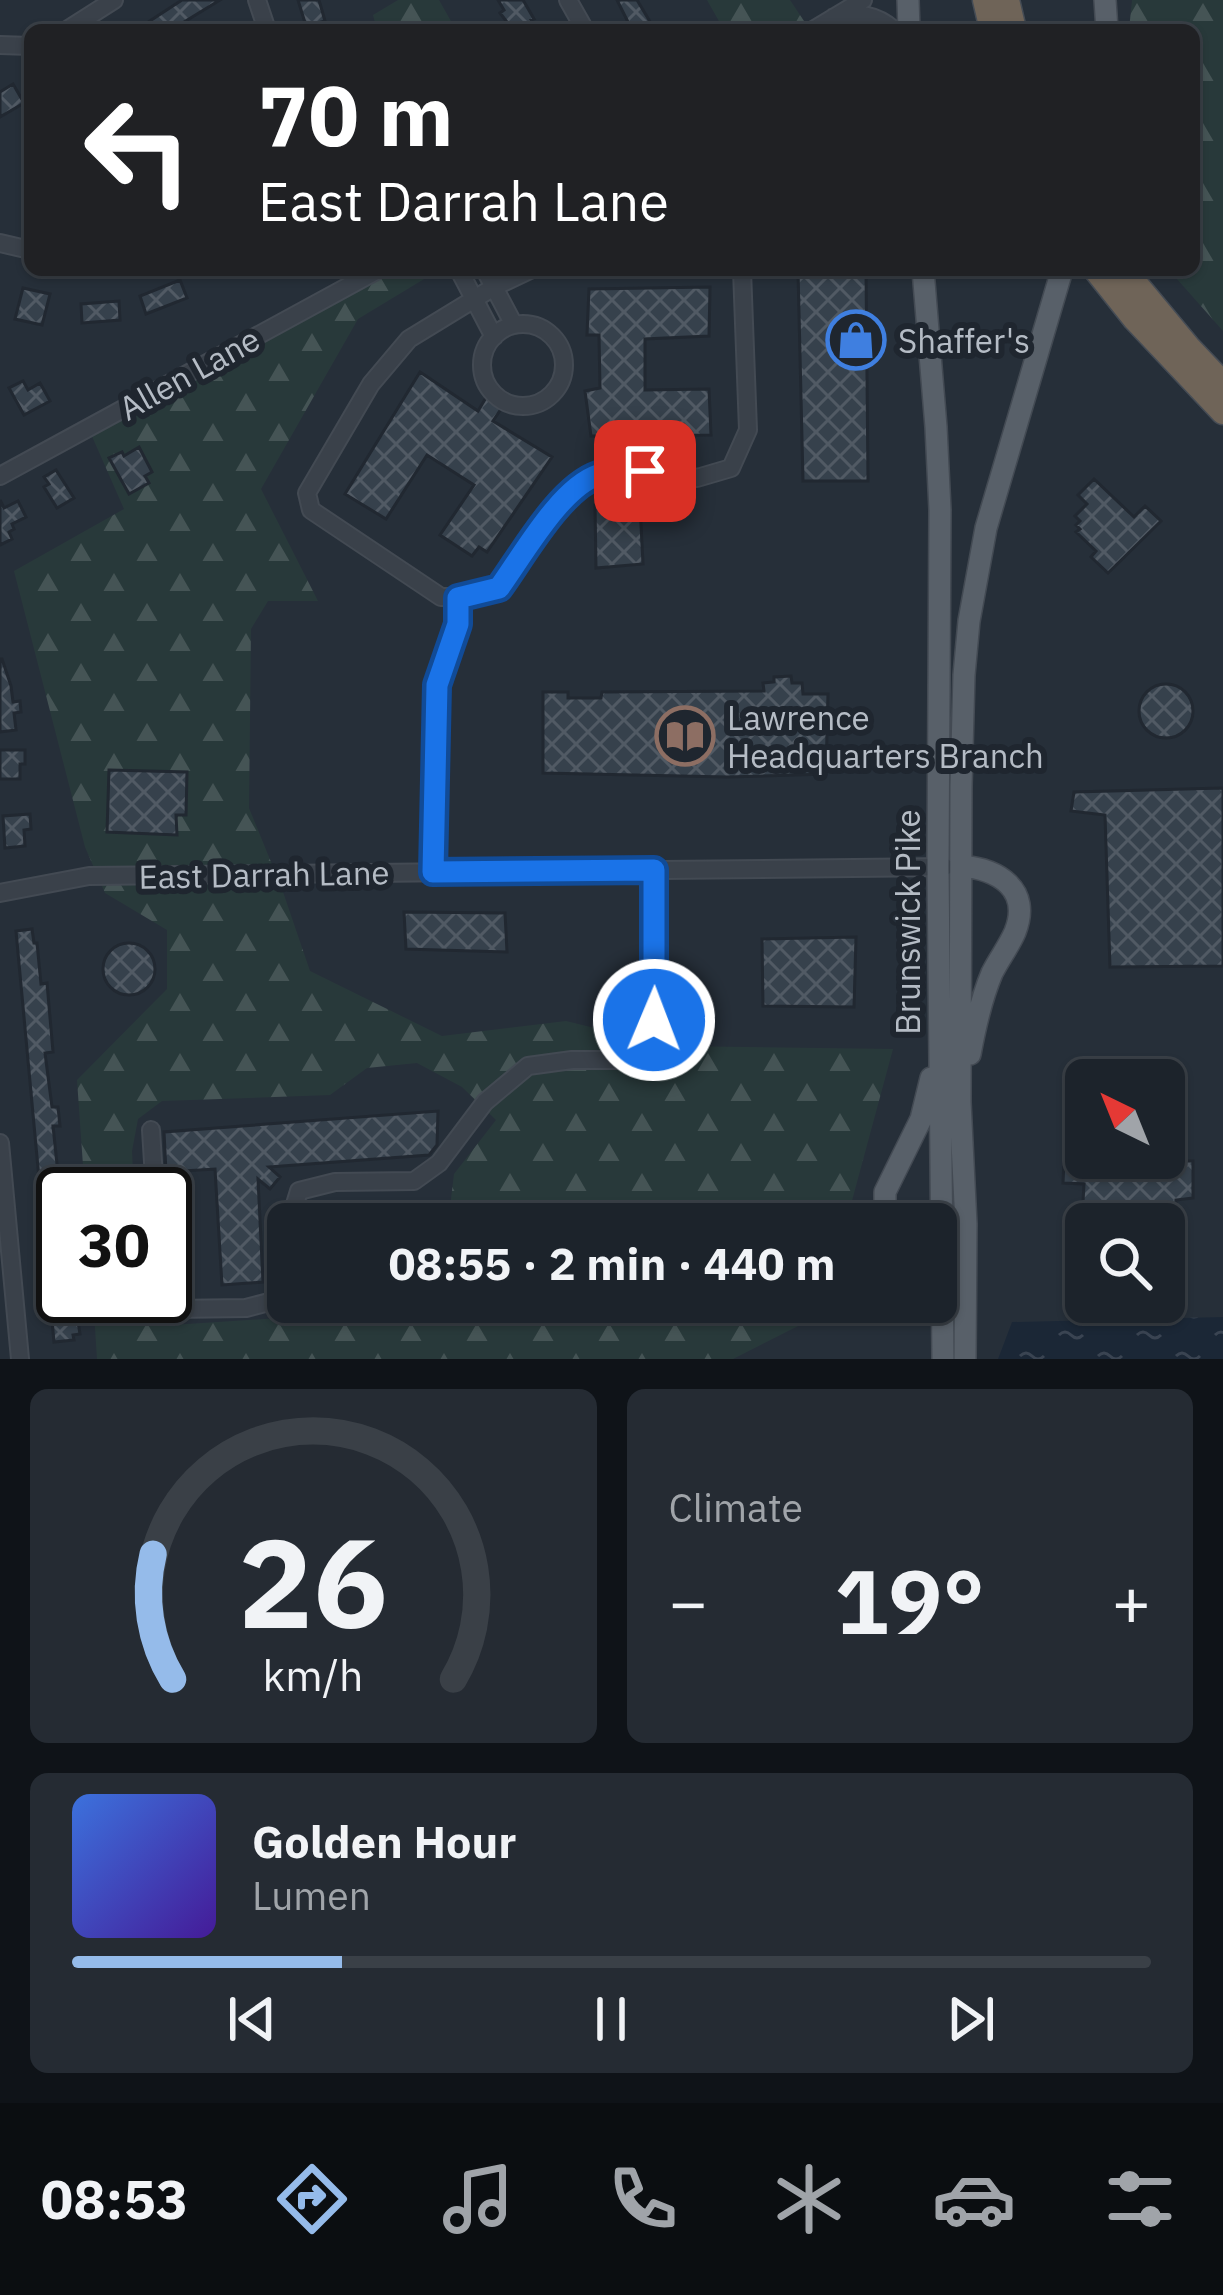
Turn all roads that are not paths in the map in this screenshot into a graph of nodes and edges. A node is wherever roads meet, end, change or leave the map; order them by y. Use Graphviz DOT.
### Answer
graph roads {
  1 [pos="114,0"];
  2 [pos="863,0"];
  3 [pos="834,17"];
  4 [pos="76,24"];
  5 [pos="823,24"];
  6 [pos="886,24"];
  7 [pos="367,276"];
  8 [pos="462,276"];
  9 [pos="742,276"];
  10 [pos="923,276"];
  11 [pos="1060,276"];
  12 [pos="1101,276"];
  13 [pos="1128,276"];
  14 [pos="490,278"];
  15 [pos="472,299"];
  16 [pos="514,325"];
  17 [pos="494,337"];
  18 [pos="1223,384"];
  19 [pos="1223,412"];
  20 [pos="0,476"];
  21 [pos="458,598"];
  22 [pos="950,867"];
  23 [pos="654,870"];
  24 [pos="433,872"];
  25 [pos="0,893"];
  26 [pos="940,1012"];
  27 [pos="960,1102"];
  28 [pos="151,1130"];
  29 [pos="0,1143"];
  30 [pos="153,1167"];
  31 [pos="295,1203"];
  32 [pos="884,1203"];
  33 [pos="939,1203"];
  34 [pos="267,1302"];
  35 [pos="192,1309"];
  36 [pos="942,1323"];
  37 [pos="20,1359"];
  38 [pos="944,1359"];
  39 [pos="965,1359"];
  1 -- 4 [label="street"];
  2 -- 3 [label="street"];
  3 -- 5 [label="street"];
  3 -- 6 [label="street"];
  7 -- 20 [label="street, Allen Lane"];
  8 -- 15 [label="street"];
  9 -- 21 [label="street"];
  10 -- 22 [label="main road, Brunswick Pike"];
  11 -- 22 [label="main road, Brunswick Pike"];
  12 -- 19 [label="highway"];
  13 -- 18 [label="highway"];
  14 -- 15 [label="street"];
  14 -- 16 [label="street"];
  15 -- 17 [label="street"];
  15 -- 21 [label="street"];
  16 -- 17 [label="street"];
  16 -- 17 [label="street"];
  21 -- 24 [label="street"];
  22 -- 23 [label="street, East Darrah Lane"];
  22 -- 26 [label="main road, Brunswick Pike"];
  22 -- 27 [label="main road, Brunswick Pike"];
  22 -- 27 [label="main road"];
  23 -- 24 [label="street, East Darrah Lane"];
  23 -- 31 [label="street"];
  24 -- 25 [label="street, East Darrah Lane"];
  26 -- 32 [label="main road"];
  26 -- 33 [label="main road, Brunswick Pike"];
  27 -- 39 [label="main road, Brunswick Pike"];
  28 -- 30 [label="street"];
  29 -- 37 [label="street"];
  34 -- 35 [label="street"];
  36 -- 38 [label="main road, Brunswick Pike"];
}
